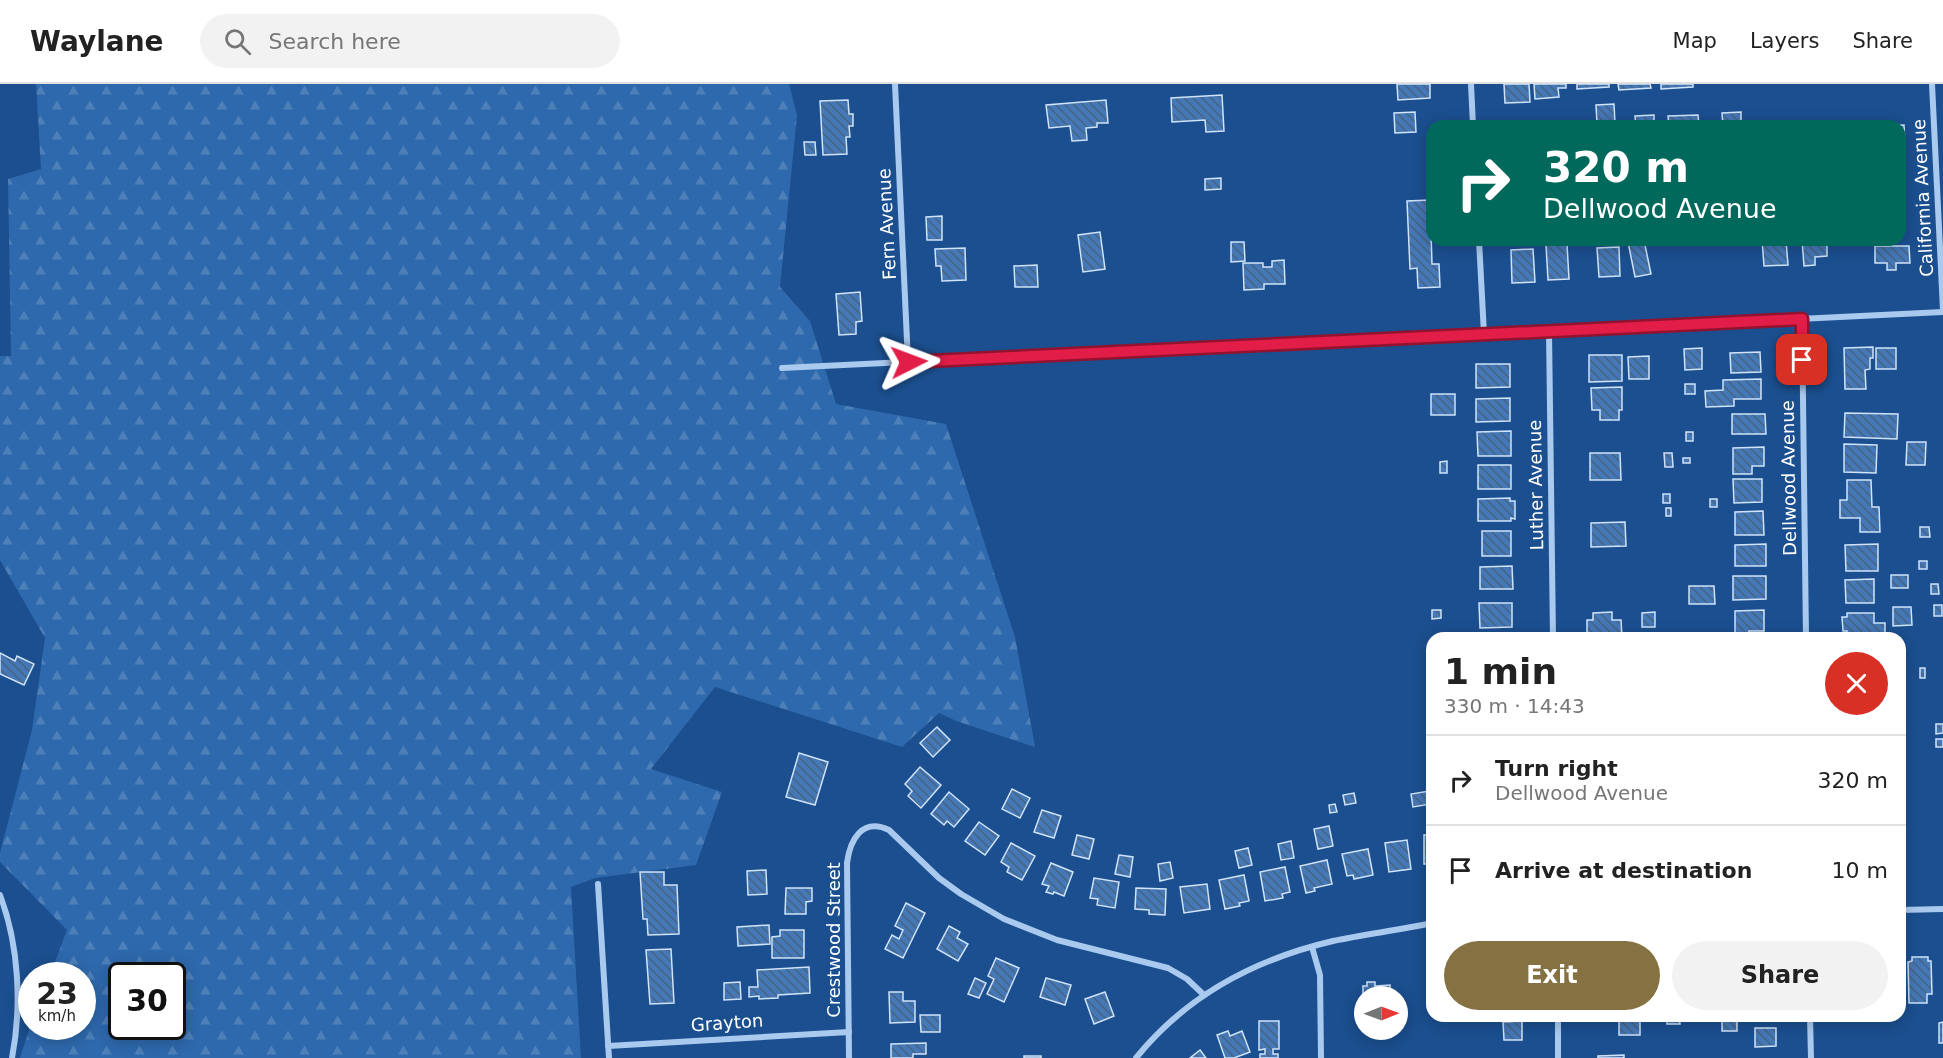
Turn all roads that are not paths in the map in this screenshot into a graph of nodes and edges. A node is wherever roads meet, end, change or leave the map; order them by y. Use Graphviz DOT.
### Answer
graph roads {
  1 [pos="895,84"];
  2 [pos="1471,84"];
  3 [pos="1932,84"];
  4 [pos="1473,120"];
  5 [pos="1479,246"];
  6 [pos="1943,311"];
  7 [pos="1802,319"];
  8 [pos="1549,331"];
  9 [pos="1484,334"];
  10 [pos="909,362"];
  11 [pos="782,368"];
  12 [pos="1553,632"];
  13 [pos="1806,632"];
  14 [pos="598,884"];
  15 [pos="0,895"];
  16 [pos="1943,909"];
  17 [pos="1906,910"];
  18 [pos="1426,924"];
  19 [pos="1311,946"];
  20 [pos="1204,995"];
  21 [pos="1558,1022"];
  22 [pos="1810,1022"];
  23 [pos="849,1032"];
  24 [pos="608,1046"];
  25 [pos="12,1058"];
  26 [pos="609,1058"];
  27 [pos="849,1058"];
  28 [pos="1136,1058"];
  29 [pos="1321,1058"];
  30 [pos="1558,1058"];
  31 [pos="1811,1058"];
  1 -- 10 [label="street, Fern Avenue"];
  2 -- 4 [label="street"];
  3 -- 6 [label="street, California Avenue"];
  5 -- 9 [label="street"];
  6 -- 7 [label="street"];
  7 -- 8 [label="street"];
  7 -- 13 [label="street, Dellwood Avenue"];
  8 -- 9 [label="street"];
  8 -- 12 [label="street, Luther Avenue"];
  9 -- 10 [label="street"];
  10 -- 11 [label="street"];
  14 -- 24 [label="street"];
  15 -- 25 [label="street"];
  16 -- 17 [label="street"];
  18 -- 19 [label="street"];
  19 -- 20 [label="street"];
  19 -- 29 [label="street"];
  20 -- 23 [label="street, Crestwood Street"];
  20 -- 28 [label="street"];
  21 -- 30 [label="street"];
  22 -- 31 [label="street"];
  23 -- 24 [label="street, Grayton"];
  23 -- 27 [label="street, Crestwood Street"];
  24 -- 26 [label="street"];
}
